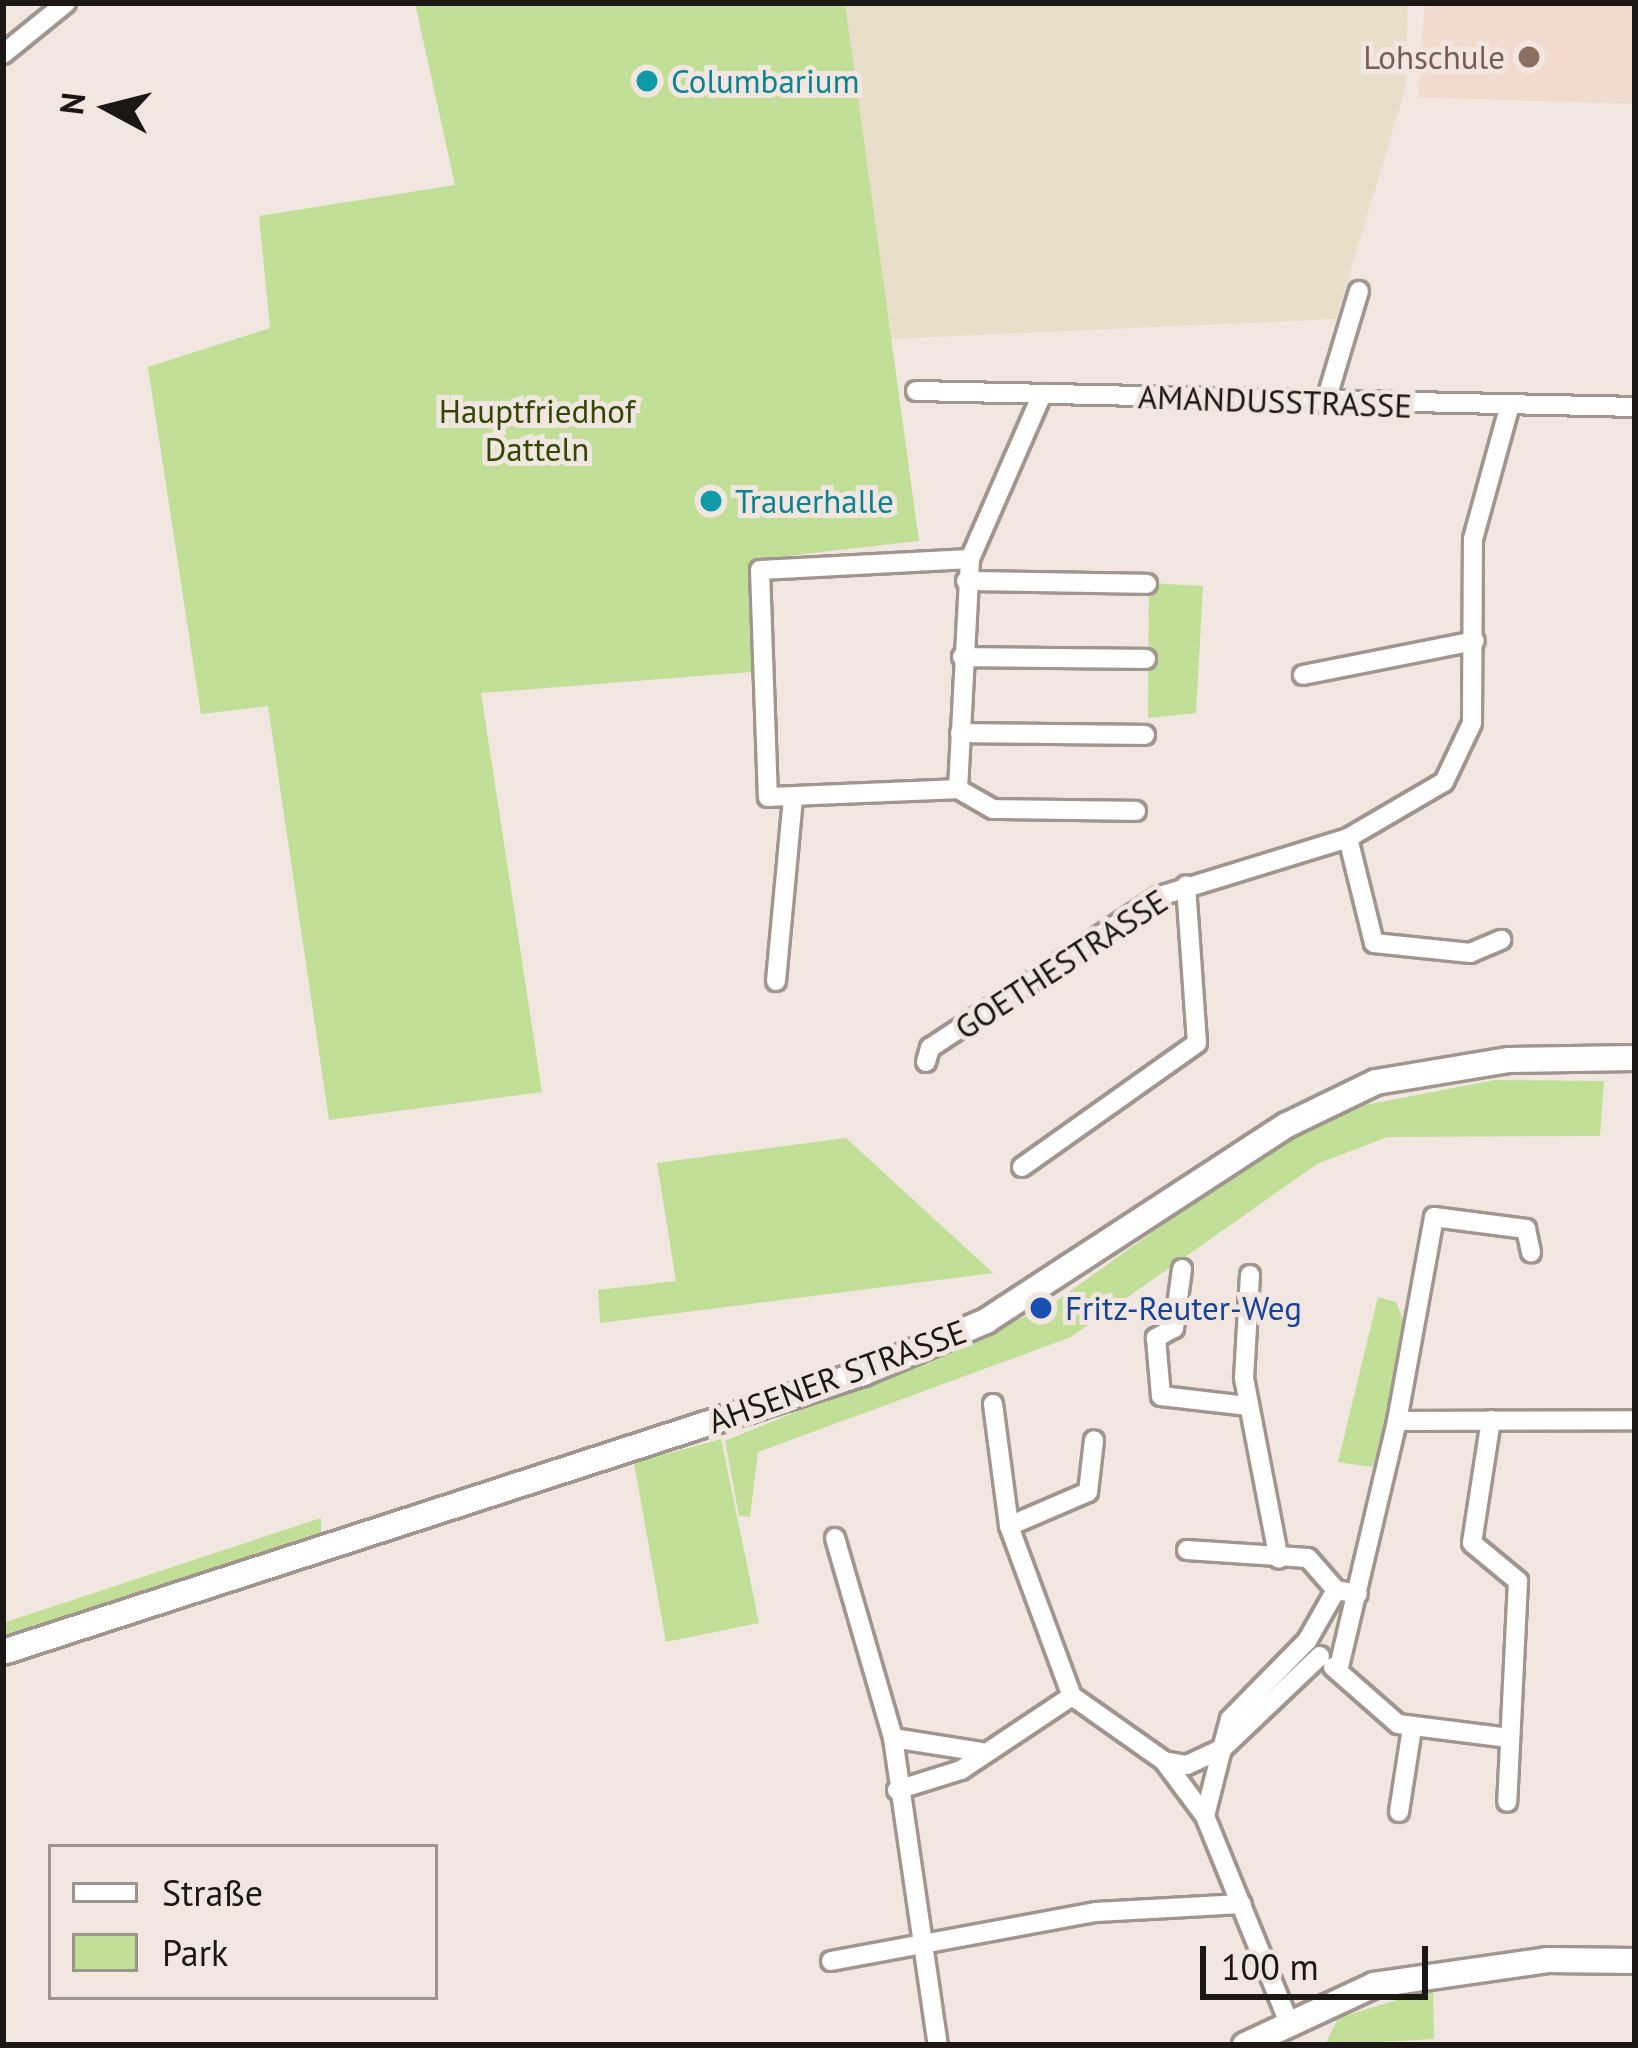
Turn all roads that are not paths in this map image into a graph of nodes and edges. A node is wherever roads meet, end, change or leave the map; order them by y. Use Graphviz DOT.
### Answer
graph roads {
  1 [pos="66,3"];
  2 [pos="3,54"];
  3 [pos="1359,291"];
  4 [pos="916,391"];
  5 [pos="1042,394"];
  6 [pos="1325,404"];
  7 [pos="1510,405"];
  8 [pos="1635,406"];
  9 [pos="970,559"];
  10 [pos="966,581"];
  11 [pos="1147,584"];
  12 [pos="1475,641"];
  13 [pos="962,657"];
  14 [pos="1146,659"];
  15 [pos="1303,676"];
  16 [pos="960,733"];
  17 [pos="1145,735"];
  18 [pos="958,789"];
  19 [pos="793,799"];
  20 [pos="1136,812"];
  21 [pos="1348,838"];
  22 [pos="1186,885"];
  23 [pos="1501,940"];
  24 [pos="776,981"];
  25 [pos="1635,1058"];
  26 [pos="926,1062"];
  27 [pos="1022,1167"];
  28 [pos="1531,1252"];
  29 [pos="1182,1270"];
  30 [pos="1250,1275"];
  31 [pos="993,1404"];
  32 [pos="1248,1406"];
  33 [pos="1491,1420"];
  34 [pos="1635,1420"];
  35 [pos="1396,1421"];
  36 [pos="1094,1440"];
  37 [pos="1009,1526"];
  38 [pos="836,1538"];
  39 [pos="1186,1550"];
  40 [pos="1279,1559"];
  41 [pos="1336,1590"];
  42 [pos="1358,1594"];
  43 [pos="1313,1648"];
  44 [pos="3,1652"];
  45 [pos="1338,1671"];
  46 [pos="1072,1696"];
  47 [pos="1412,1728"];
  48 [pos="892,1738"];
  49 [pos="1509,1738"];
  50 [pos="1222,1749"];
  51 [pos="981,1752"];
  52 [pos="1164,1761"];
  53 [pos="897,1790"];
  54 [pos="1507,1802"];
  55 [pos="1399,1812"];
  56 [pos="1205,1816"];
  57 [pos="1242,1904"];
  58 [pos="926,1945"];
  59 [pos="1633,1959"];
  60 [pos="830,1961"];
  61 [pos="1287,2018"];
  62 [pos="938,2045"];
  63 [pos="1245,2045"];
  1 -- 2 [label="street"];
  3 -- 6 [label="street"];
  4 -- 5 [label="street, AMANDUSSTRASSE"];
  5 -- 6 [label="street, AMANDUSSTRASSE"];
  5 -- 9 [label="street"];
  6 -- 7 [label="street, AMANDUSSTRASSE"];
  7 -- 8 [label="street, AMANDUSSTRASSE"];
  7 -- 12 [label="street, GOETHESTRASSE"];
  9 -- 10 [label="street"];
  9 -- 19 [label="street"];
  10 -- 11 [label="street"];
  10 -- 13 [label="street"];
  12 -- 15 [label="street"];
  12 -- 21 [label="street, GOETHESTRASSE"];
  13 -- 14 [label="street"];
  13 -- 16 [label="street"];
  16 -- 17 [label="street"];
  16 -- 18 [label="street"];
  18 -- 19 [label="street"];
  18 -- 20 [label="street"];
  19 -- 24 [label="street"];
  21 -- 22 [label="street, GOETHESTRASSE"];
  21 -- 23 [label="street"];
  22 -- 26 [label="street, GOETHESTRASSE"];
  22 -- 27 [label="street"];
  25 -- 44 [label="main road, AHSENER STRASSE"];
  28 -- 35 [label="street"];
  29 -- 32 [label="street"];
  30 -- 32 [label="street"];
  31 -- 37 [label="street"];
  32 -- 40 [label="street"];
  33 -- 34 [label="street"];
  33 -- 35 [label="street"];
  33 -- 49 [label="street"];
  35 -- 42 [label="street"];
  36 -- 37 [label="street"];
  37 -- 46 [label="street"];
  38 -- 48 [label="street"];
  39 -- 40 [label="street"];
  40 -- 41 [label="street"];
  41 -- 42 [label="street"];
  41 -- 43 [label="street"];
  42 -- 45 [label="street"];
  43 -- 45 [label="street"];
  43 -- 50 [label="street"];
  45 -- 47 [label="street"];
  46 -- 51 [label="street"];
  46 -- 52 [label="street"];
  47 -- 49 [label="street"];
  47 -- 55 [label="street"];
  48 -- 51 [label="street"];
  48 -- 53 [label="street"];
  49 -- 54 [label="street"];
  50 -- 52 [label="street"];
  50 -- 56 [label="street"];
  51 -- 53 [label="street"];
  52 -- 56 [label="street"];
  53 -- 58 [label="street"];
  56 -- 57 [label="street"];
  57 -- 58 [label="street"];
  57 -- 61 [label="street"];
  58 -- 60 [label="street"];
  58 -- 62 [label="street"];
  59 -- 61 [label="main road"];
  61 -- 63 [label="main road"];
}
